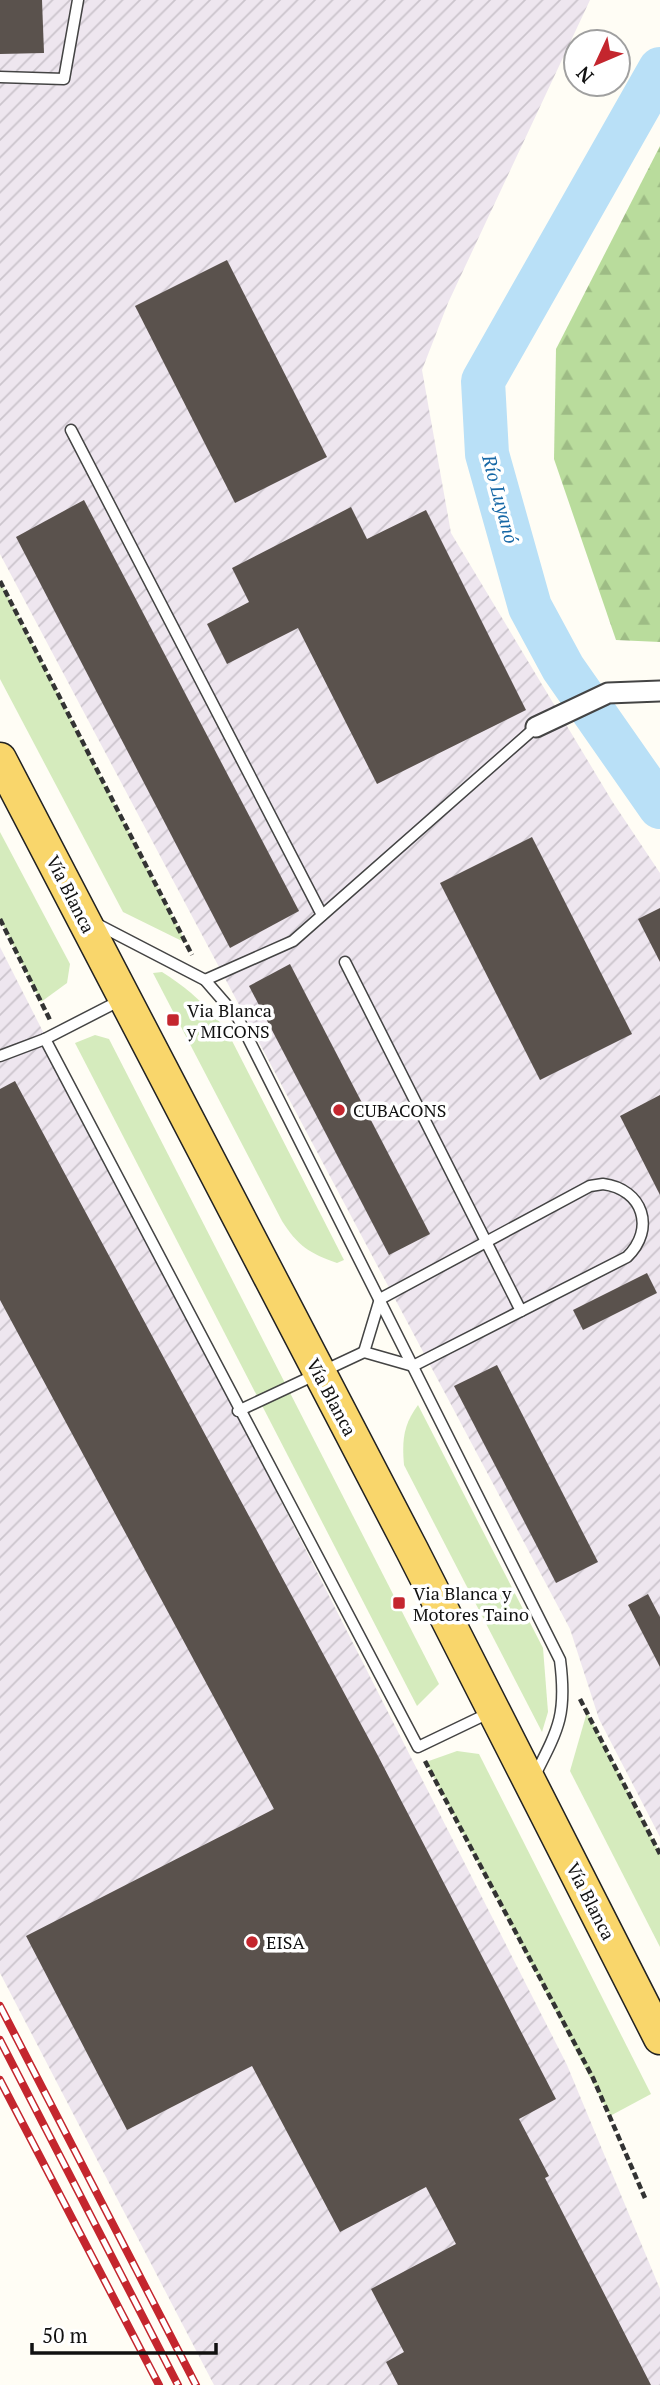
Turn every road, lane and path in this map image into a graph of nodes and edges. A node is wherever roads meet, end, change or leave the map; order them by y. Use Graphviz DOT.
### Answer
graph roads {
  1 [pos="78,0"];
  2 [pos="0,77"];
  3 [pos="71,430"];
  4 [pos="0,581"];
  5 [pos="660,691"];
  6 [pos="536,727"];
  7 [pos="0,759"];
  8 [pos="322,915"];
  9 [pos="82,916"];
  10 [pos="0,919"];
  11 [pos="345,962"];
  12 [pos="205,980"];
  13 [pos="125,998"];
  14 [pos="57,1033"];
  15 [pos="45,1039"];
  16 [pos="0,1056"];
  17 [pos="486,1242"];
  18 [pos="380,1299"];
  19 [pos="520,1311"];
  20 [pos="364,1352"];
  21 [pos="413,1366"];
  22 [pos="320,1373"];
  23 [pos="238,1412"];
  24 [pos="560,1660"];
  25 [pos="495,1710"];
  26 [pos="418,1747"];
  27 [pos="531,1781"];
  28 [pos="660,1854"];
  29 [pos="660,2038"];
  30 [pos="645,2198"];
  1 -- 2 [label="lane"];
  3 -- 8 [label="lane"];
  4 -- 12 [label="path"];
  5 -- 6 [label="street"];
  6 -- 8 [label="lane"];
  7 -- 9 [label="main road, Vía Blanca"];
  8 -- 12 [label="lane"];
  9 -- 12 [label="lane"];
  9 -- 13 [label="main road, Vía Blanca"];
  10 -- 14 [label="path"];
  11 -- 17 [label="lane"];
  12 -- 18 [label="lane"];
  13 -- 14 [label="lane"];
  13 -- 22 [label="main road, Vía Blanca"];
  14 -- 15 [label="lane"];
  15 -- 16 [label="lane"];
  15 -- 23 [label="lane"];
  17 -- 18 [label="lane"];
  17 -- 19 [label="lane"];
  17 -- 19 [label="lane"];
  18 -- 20 [label="lane"];
  18 -- 21 [label="lane"];
  19 -- 21 [label="lane"];
  20 -- 21 [label="lane"];
  20 -- 22 [label="lane"];
  21 -- 24 [label="lane"];
  22 -- 23 [label="lane"];
  22 -- 25 [label="main road, Vía Blanca"];
  23 -- 26 [label="lane"];
  24 -- 27 [label="lane"];
  24 -- 28 [label="path"];
  25 -- 26 [label="lane"];
  25 -- 27 [label="main road, Vía Blanca"];
  26 -- 30 [label="path"];
  27 -- 29 [label="main road, Vía Blanca"];
}
